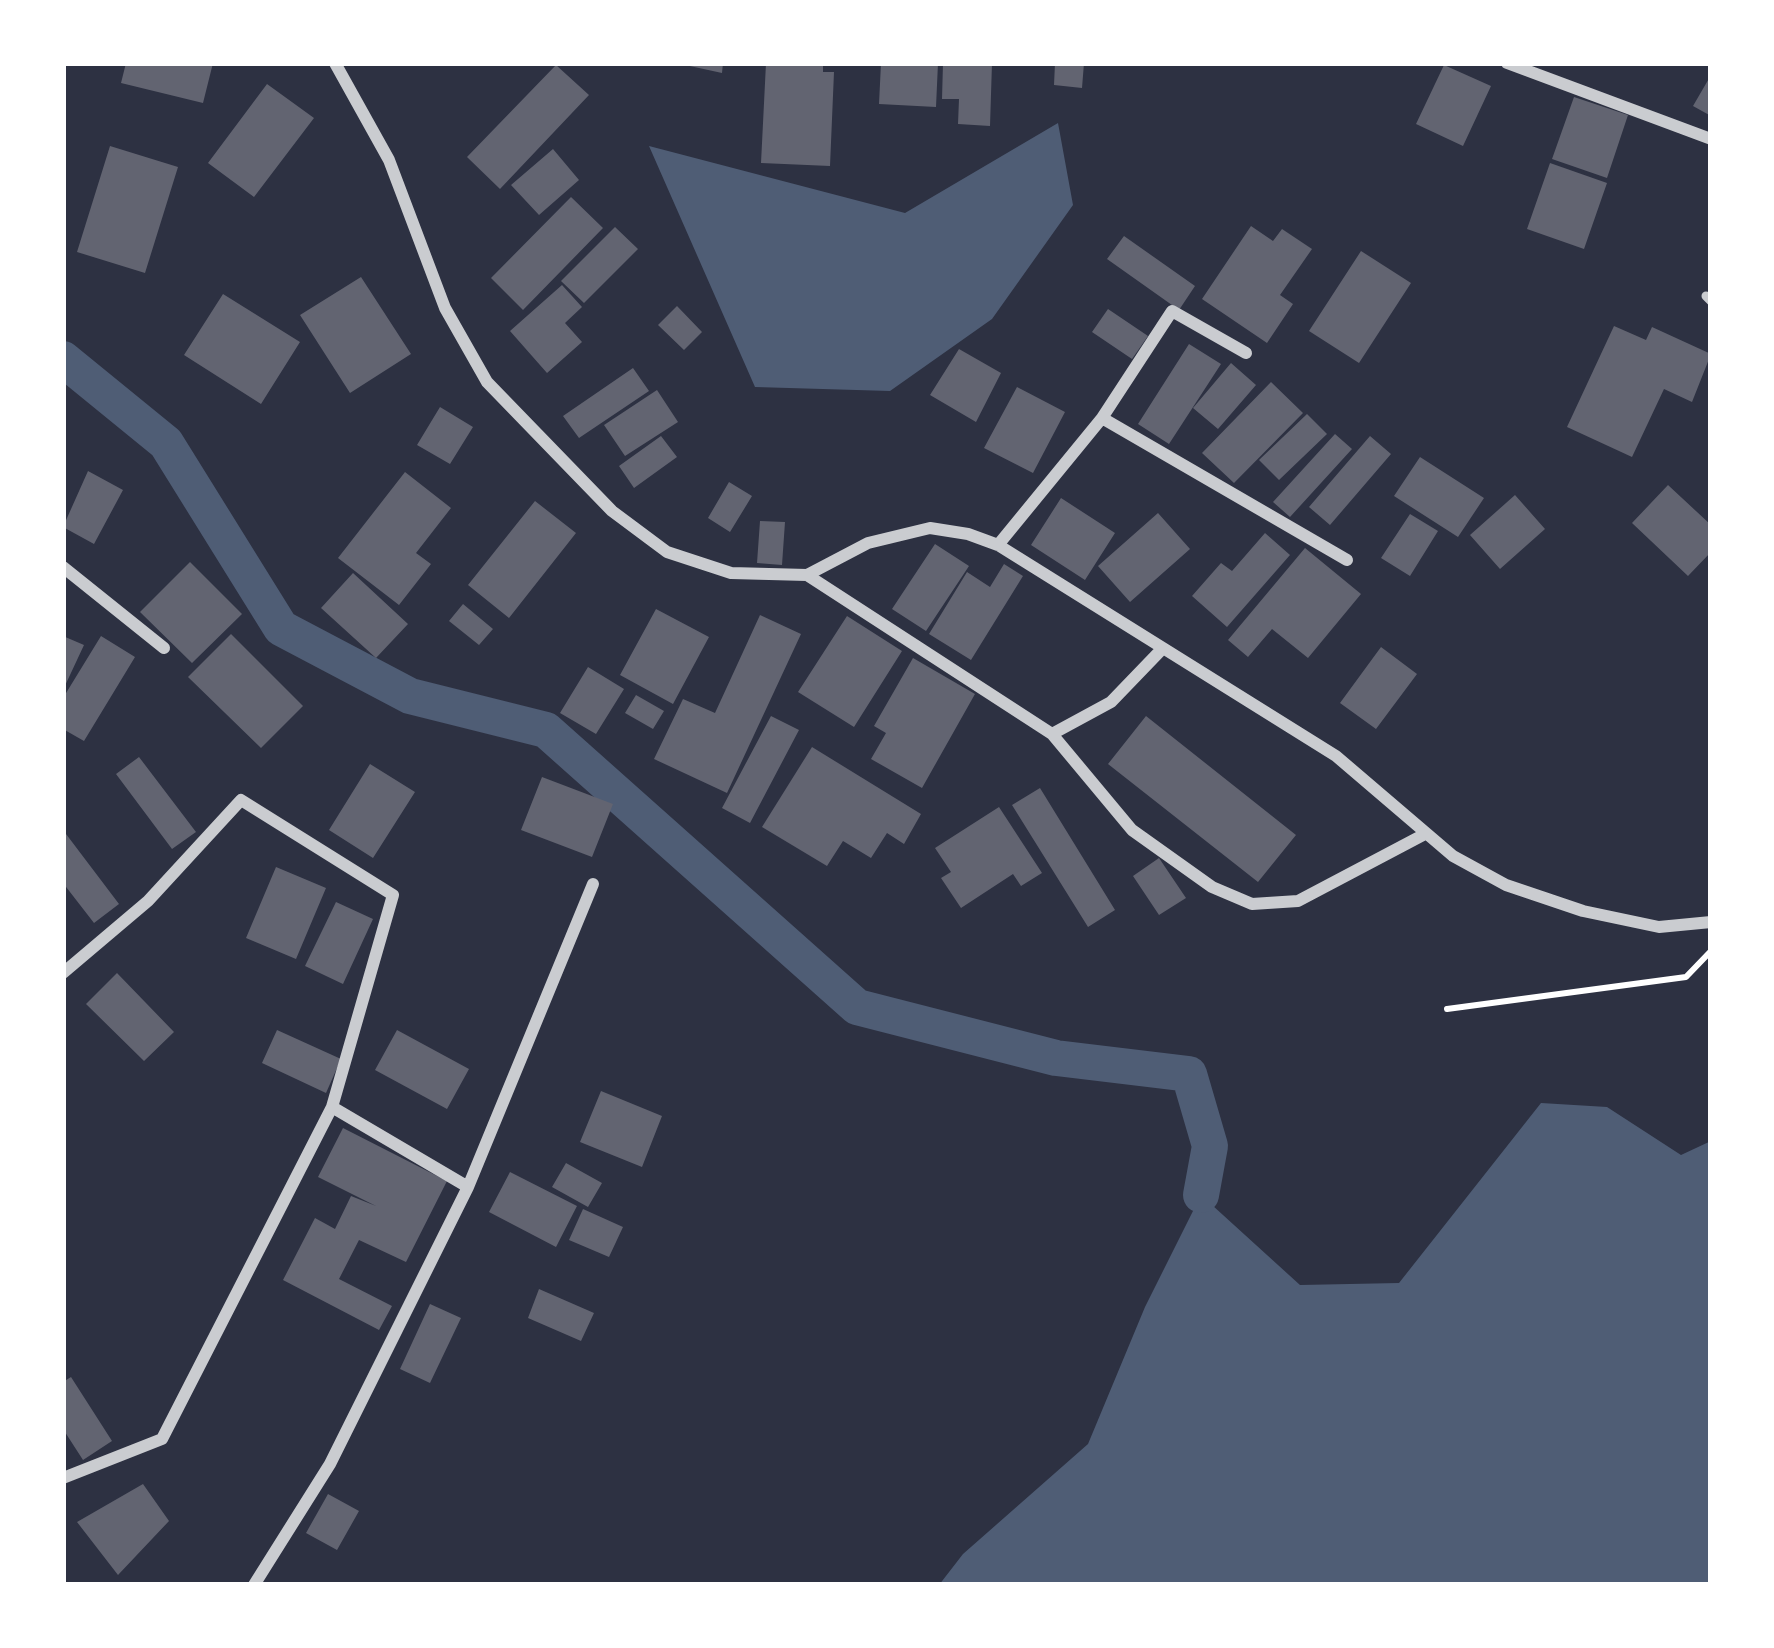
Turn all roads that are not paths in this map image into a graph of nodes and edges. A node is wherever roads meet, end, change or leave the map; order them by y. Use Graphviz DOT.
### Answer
graph roads {
  1 [pos="335,63"];
  2 [pos="1507,63"];
  3 [pos="1711,139"];
  4 [pos="1246,353"];
  5 [pos="1102,418"];
  6 [pos="998,545"];
  7 [pos="1347,560"];
  8 [pos="63,567"];
  9 [pos="807,575"];
  10 [pos="164,648"];
  11 [pos="1163,648"];
  12 [pos="1052,734"];
  13 [pos="1425,834"];
  14 [pos="593,884"];
  15 [pos="1711,922"];
  16 [pos="63,974"];
  17 [pos="332,1106"];
  18 [pos="468,1187"];
  19 [pos="63,1478"];
  20 [pos="254,1585"];
  1 -- 9 [label="street"];
  2 -- 3 [label="street"];
  4 -- 5 [label="street"];
  5 -- 6 [label="street"];
  5 -- 7 [label="street"];
  6 -- 9 [label="street"];
  6 -- 11 [label="street"];
  8 -- 10 [label="street"];
  9 -- 12 [label="street"];
  11 -- 12 [label="street"];
  11 -- 13 [label="street"];
  12 -- 13 [label="street"];
  13 -- 15 [label="street"];
  14 -- 18 [label="street"];
  16 -- 17 [label="street"];
  17 -- 18 [label="street"];
  17 -- 19 [label="street"];
  18 -- 20 [label="street"];
}
